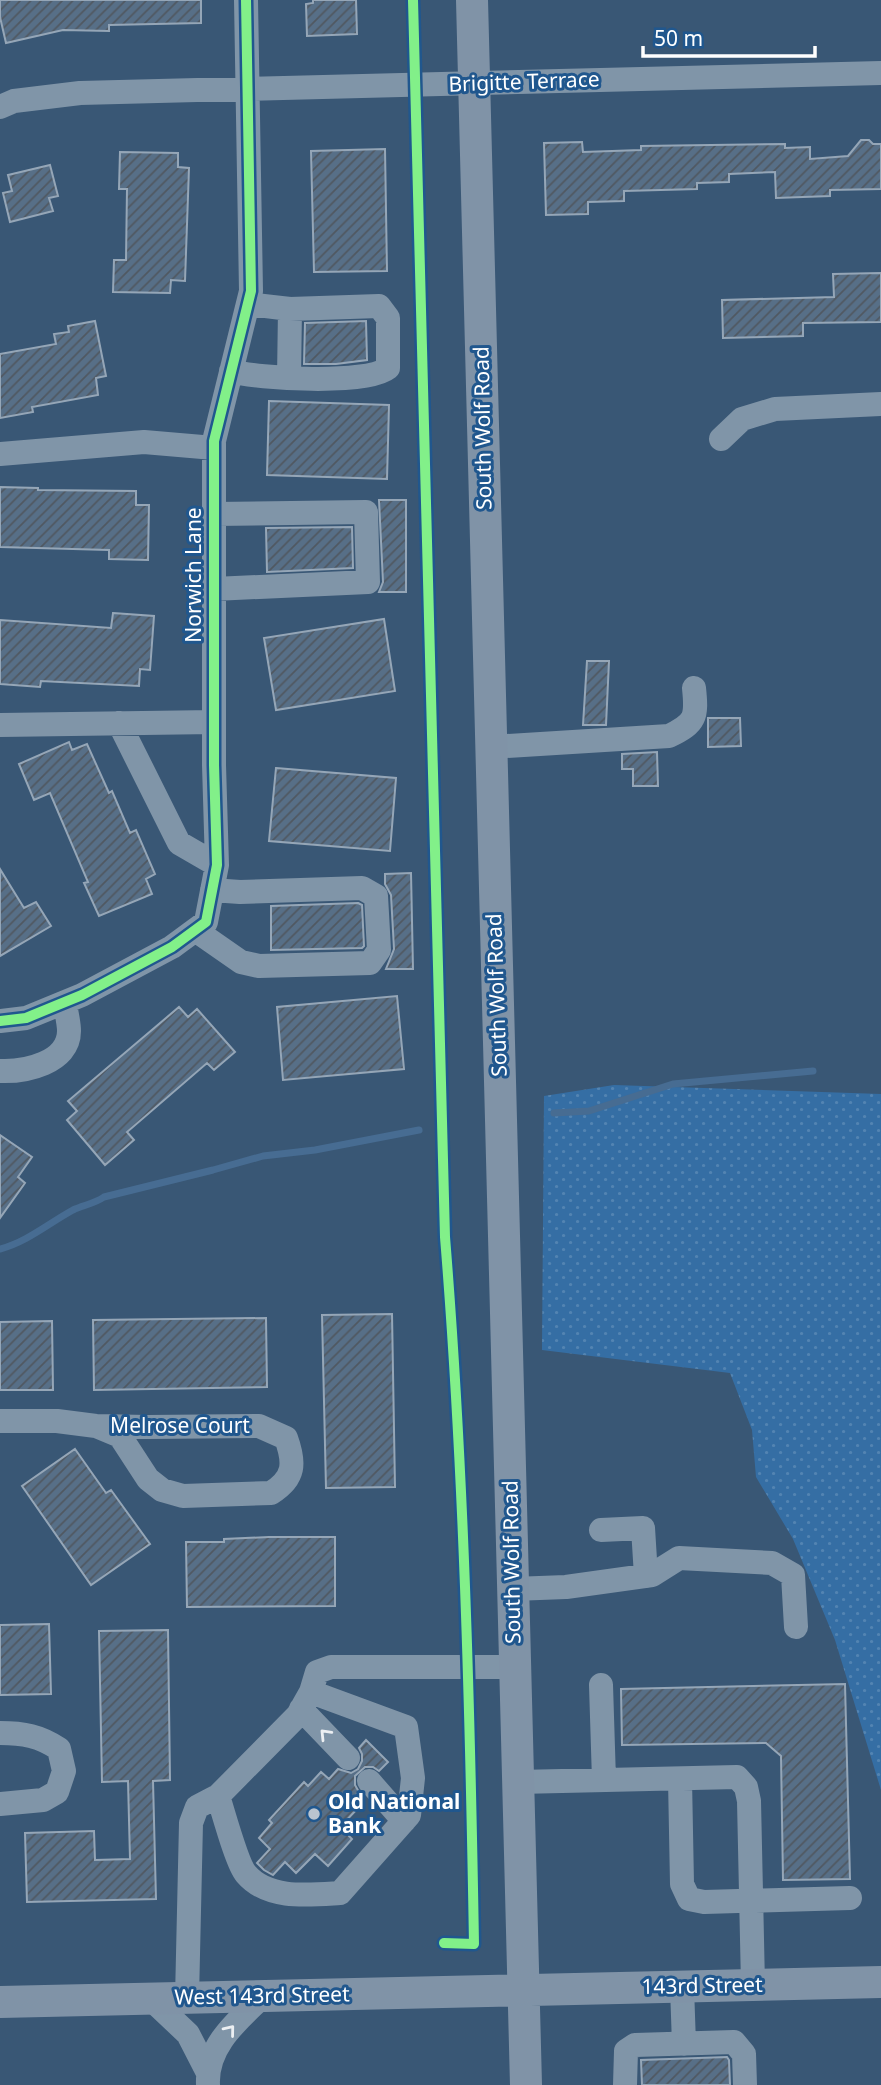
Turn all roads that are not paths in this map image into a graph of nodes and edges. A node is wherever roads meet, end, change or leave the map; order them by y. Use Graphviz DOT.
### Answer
graph roads {
  1 [pos="246,0"];
  2 [pos="472,0"];
  3 [pos="881,73"];
  4 [pos="474,83"];
  5 [pos="249,90"];
  6 [pos="0,107"];
  7 [pos="248,304"];
  8 [pos="290,309"];
  9 [pos="231,371"];
  10 [pos="289,378"];
  11 [pos="881,404"];
  12 [pos="721,439"];
  13 [pos="214,448"];
  14 [pos="0,454"];
  15 [pos="214,514"];
  16 [pos="214,589"];
  17 [pos="694,688"];
  18 [pos="214,722"];
  19 [pos="119,723"];
  20 [pos="0,725"];
  21 [pos="491,747"];
  22 [pos="217,865"];
  23 [pos="212,890"];
  24 [pos="195,930"];
  25 [pos="65,1003"];
  26 [pos="0,1021"];
  27 [pos="0,1071"];
  28 [pos="0,1421"];
  29 [pos="96,1426"];
  30 [pos="601,1530"];
  31 [pos="646,1576"];
  32 [pos="513,1589"];
  33 [pos="796,1628"];
  34 [pos="515,1667"];
  35 [pos="601,1685"];
  36 [pos="306,1700"];
  37 [pos="0,1733"];
  38 [pos="348,1758"];
  39 [pos="680,1779"];
  40 [pos="604,1780"];
  41 [pos="369,1781"];
  42 [pos="518,1782"];
  43 [pos="218,1796"];
  44 [pos="0,1804"];
  45 [pos="404,1821"];
  46 [pos="850,1898"];
  47 [pos="751,1901"];
  48 [pos="881,1982"];
  49 [pos="753,1985"];
  50 [pos="682,1987"];
  51 [pos="523,1990"];
  52 [pos="263,1996"];
  53 [pos="187,1998"];
  54 [pos="151,1999"];
  55 [pos="0,2003"];
  56 [pos="684,2044"];
  57 [pos="207,2078"];
  58 [pos="526,2085"];
  59 [pos="625,2085"];
  60 [pos="745,2085"];
  1 -- 5 [label="street, Norwich Lane"];
  2 -- 4 [label="main road, South Wolf Road"];
  3 -- 4 [label="street, Brigitte Terrace"];
  4 -- 5 [label="street, Brigitte Terrace"];
  4 -- 21 [label="main road, South Wolf Road"];
  5 -- 6 [label="street, Brigitte Terrace"];
  5 -- 7 [label="street, Norwich Lane"];
  7 -- 8 [label="street"];
  7 -- 9 [label="street, Norwich Lane"];
  8 -- 10 [label="street"];
  8 -- 10 [label="street"];
  9 -- 10 [label="street"];
  9 -- 13 [label="street, Norwich Lane"];
  11 -- 12 [label="street"];
  13 -- 14 [label="street"];
  13 -- 15 [label="street, Norwich Lane"];
  15 -- 16 [label="street, Norwich Lane"];
  15 -- 16 [label="street"];
  16 -- 18 [label="street, Norwich Lane"];
  17 -- 21 [label="street"];
  18 -- 19 [label="street"];
  18 -- 22 [label="street, Norwich Lane"];
  19 -- 20 [label="street"];
  19 -- 22 [label="street"];
  21 -- 32 [label="main road, South Wolf Road"];
  22 -- 23 [label="street, Norwich Lane"];
  23 -- 24 [label="street, Norwich Lane"];
  23 -- 24 [label="street"];
  24 -- 25 [label="street, Norwich Lane"];
  25 -- 26 [label="street, Norwich Lane"];
  25 -- 27 [label="street"];
  28 -- 29 [label="street, Melrose Court"];
  29 -- 29 [label="street, Melrose Court"];
  30 -- 31 [label="street"];
  31 -- 32 [label="street"];
  31 -- 33 [label="street"];
  32 -- 34 [label="main road, South Wolf Road"];
  34 -- 36 [label="street"];
  34 -- 42 [label="main road, South Wolf Road"];
  35 -- 40 [label="street"];
  38 -- 36 [label="street, one-way"];
  36 -- 43 [label="street"];
  36 -- 45 [label="street"];
  37 -- 44 [label="street"];
  39 -- 40 [label="street"];
  39 -- 47 [label="street"];
  39 -- 47 [label="street"];
  40 -- 42 [label="street"];
  41 -- 45 [label="street"];
  42 -- 51 [label="main road, South Wolf Road"];
  43 -- 45 [label="street"];
  43 -- 53 [label="street"];
  46 -- 47 [label="street"];
  47 -- 49 [label="street"];
  48 -- 49 [label="main road, 143rd Street"];
  49 -- 50 [label="main road, 143rd Street"];
  50 -- 51 [label="main road, 143rd Street"];
  50 -- 56 [label="street"];
  51 -- 52 [label="main road, West 143rd Street"];
  51 -- 58 [label="main road, South Wolf Road"];
  52 -- 53 [label="main road, West 143rd Street"];
  57 -- 52 [label="street, one-way"];
  53 -- 54 [label="main road, West 143rd Street"];
  54 -- 55 [label="main road, West 143rd Street"];
  54 -- 57 [label="street"];
  56 -- 59 [label="street"];
  56 -- 60 [label="street"];
}
